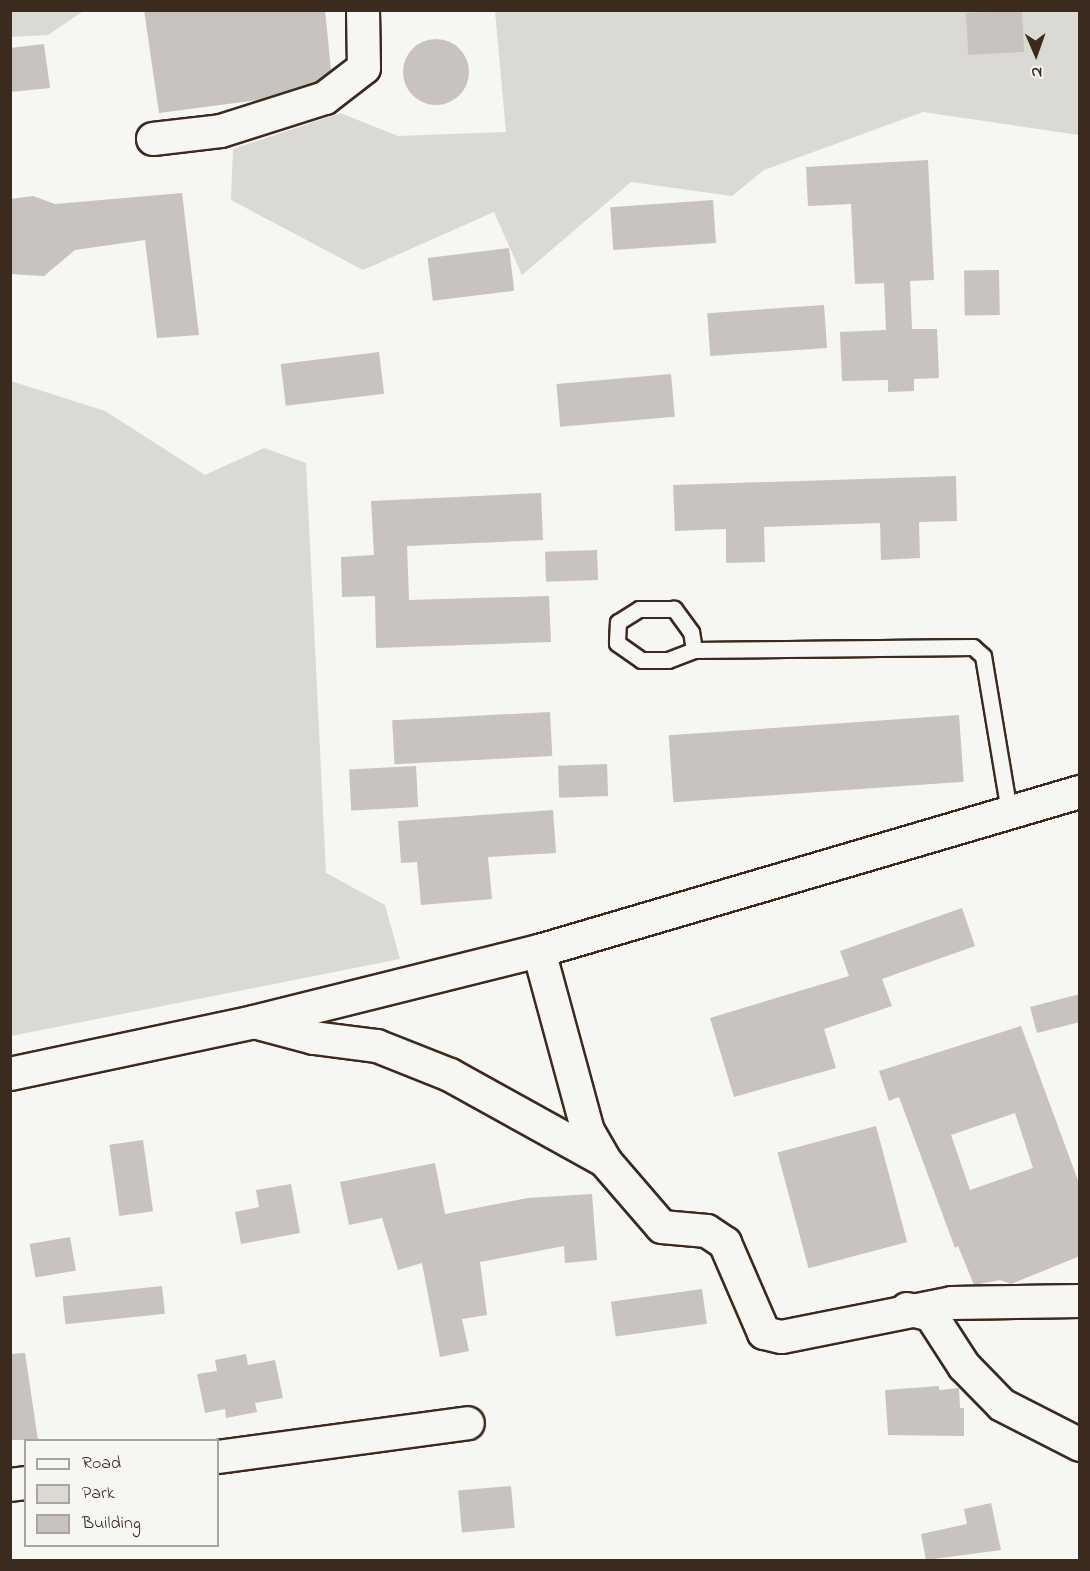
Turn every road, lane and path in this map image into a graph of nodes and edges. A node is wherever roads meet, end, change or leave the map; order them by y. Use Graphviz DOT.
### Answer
graph roads {
  1 [pos="363,10"];
  2 [pos="153,138"];
  3 [pos="694,650"];
  4 [pos="1080,792"];
  5 [pos="1009,811"];
  6 [pos="539,951"];
  7 [pos="254,1022"];
  8 [pos="10,1074"];
  9 [pos="605,1161"];
  10 [pos="1080,1301"];
  11 [pos="907,1308"];
  12 [pos="468,1423"];
  13 [pos="1080,1445"];
  14 [pos="219,1457"];
  1 -- 2 [label="street"];
  3 -- 3 [label="lane"];
  3 -- 5 [label="lane"];
  4 -- 5 [label="street"];
  5 -- 6 [label="street"];
  6 -- 7 [label="street"];
  6 -- 9 [label="street"];
  7 -- 8 [label="street"];
  7 -- 9 [label="street"];
  9 -- 11 [label="street"];
  10 -- 11 [label="street"];
  11 -- 13 [label="street"];
  12 -- 14 [label="street"];
}
